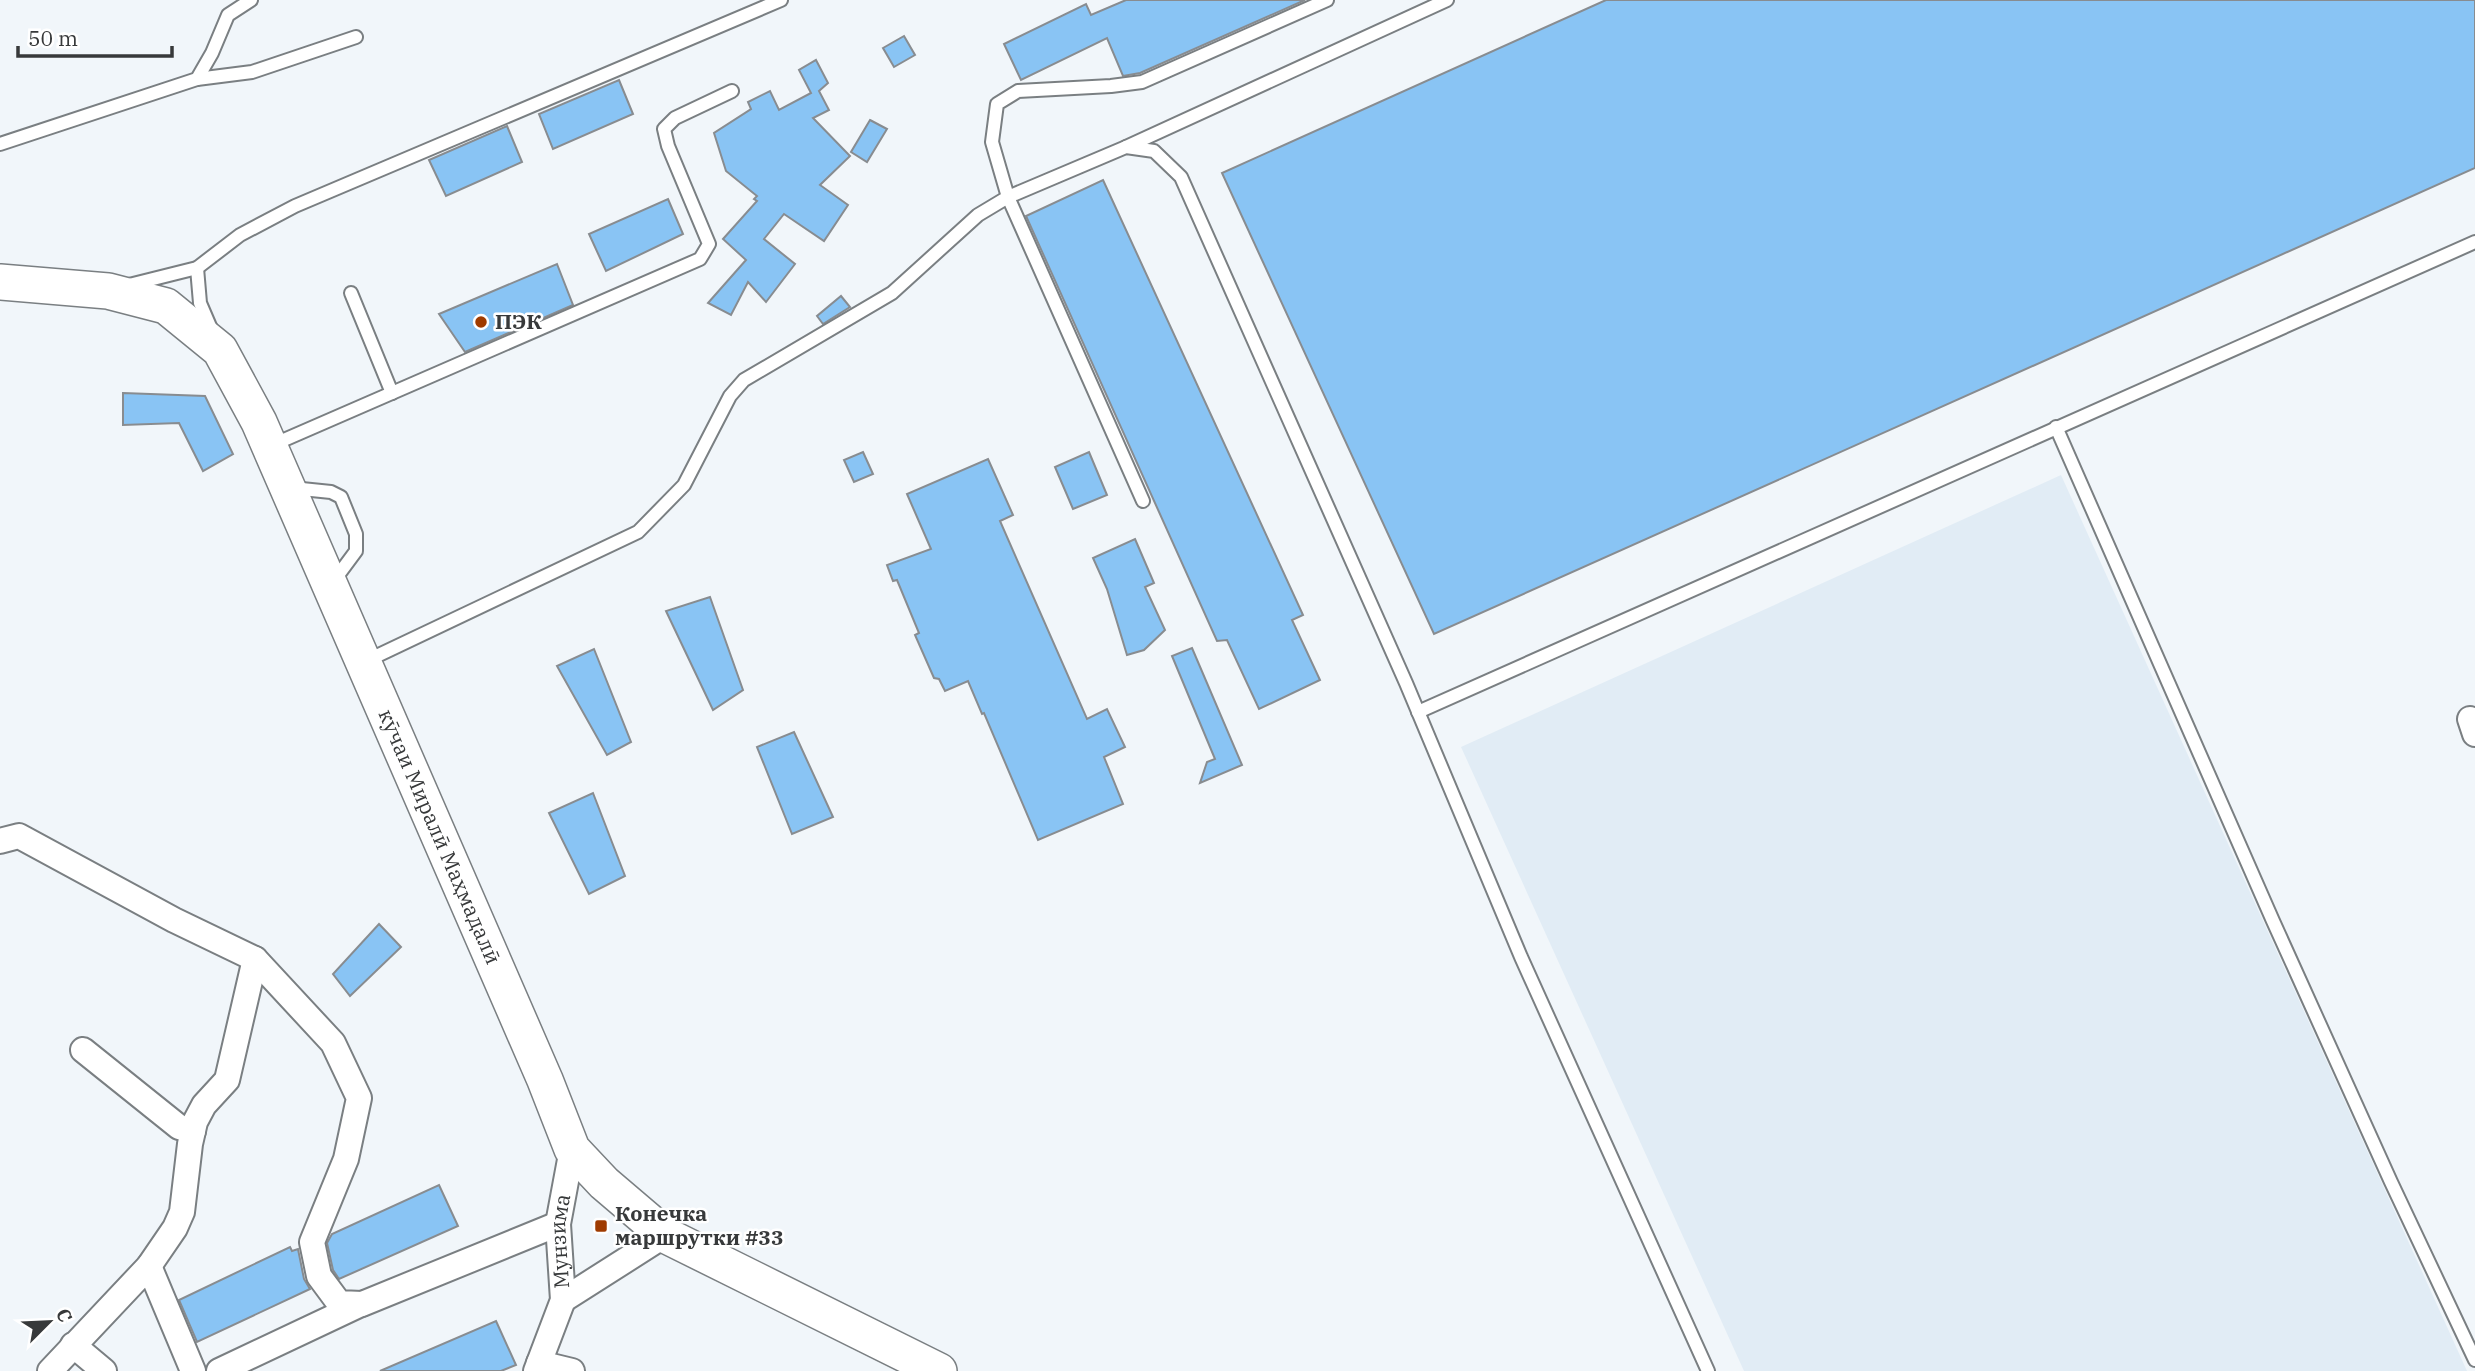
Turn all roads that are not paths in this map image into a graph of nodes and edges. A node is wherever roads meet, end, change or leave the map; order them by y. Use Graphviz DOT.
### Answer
graph roads {
  1 [pos="251,0"];
  2 [pos="781,0"];
  3 [pos="1327,0"];
  4 [pos="1447,0"];
  5 [pos="356,37"];
  6 [pos="197,79"];
  7 [pos="732,91"];
  8 [pos="0,144"];
  9 [pos="1126,147"];
  10 [pos="1008,197"];
  11 [pos="2475,242"];
  12 [pos="197,268"];
  13 [pos="0,282"];
  14 [pos="108,291"];
  15 [pos="351,293"];
  16 [pos="220,350"];
  17 [pos="392,393"];
  18 [pos="2056,426"];
  19 [pos="270,446"];
  20 [pos="1143,501"];
  21 [pos="363,662"];
  22 [pos="1418,712"];
  23 [pos="10,839"];
  24 [pos="0,855"];
  25 [pos="255,959"];
  26 [pos="83,1050"];
  27 [pos="193,1131"];
  28 [pos="572,1149"];
  29 [pos="558,1224"];
  30 [pos="666,1235"];
  31 [pos="149,1266"];
  32 [pos="563,1300"];
  33 [pos="362,1304"];
  34 [pos="73,1345"];
  35 [pos="2475,1360"];
  36 [pos="538,1367"];
  37 [pos="50,1371"];
  38 [pos="104,1371"];
  39 [pos="193,1371"];
  40 [pos="219,1371"];
  41 [pos="572,1371"];
  42 [pos="939,1371"];
  43 [pos="1708,1371"];
  1 -- 6 [label="lane"];
  2 -- 12 [label="lane"];
  3 -- 10 [label="lane"];
  4 -- 9 [label="lane"];
  5 -- 6 [label="lane"];
  6 -- 8 [label="lane"];
  7 -- 17 [label="lane"];
  9 -- 10 [label="lane"];
  9 -- 22 [label="lane"];
  10 -- 20 [label="lane"];
  10 -- 21 [label="lane"];
  11 -- 18 [label="lane"];
  12 -- 14 [label="lane"];
  12 -- 16 [label="lane"];
  13 -- 14 [label="street, кӯчаи Миралӣ Маҳмадалӣ"];
  14 -- 16 [label="street, кӯчаи Миралӣ Маҳмадалӣ"];
  15 -- 17 [label="lane"];
  16 -- 19 [label="street, кӯчаи Миралӣ Маҳмадалӣ"];
  17 -- 19 [label="lane"];
  18 -- 22 [label="lane"];
  18 -- 35 [label="lane"];
  19 -- 21 [label="street, кӯчаи Миралӣ Маҳмадалӣ"];
  21 -- 28 [label="street, кӯчаи Миралӣ Маҳмадалӣ"];
  22 -- 43 [label="lane"];
  23 -- 24 [label="street"];
  23 -- 25 [label="street"];
  25 -- 27 [label="street"];
  25 -- 33 [label="street"];
  26 -- 27 [label="street"];
  27 -- 31 [label="street"];
  28 -- 29 [label="street, Мунзима"];
  28 -- 30 [label="street, кӯчаи Миралӣ Маҳмадалӣ"];
  29 -- 32 [label="street, Мунзима"];
  29 -- 33 [label="street"];
  30 -- 32 [label="street"];
  30 -- 42 [label="street, кӯчаи Миралӣ Маҳмадалӣ"];
  31 -- 34 [label="street"];
  31 -- 39 [label="street"];
  32 -- 36 [label="street, Мунзима"];
  33 -- 40 [label="street"];
  34 -- 37 [label="street"];
  34 -- 38 [label="street"];
  36 -- 41 [label="street"];
}
